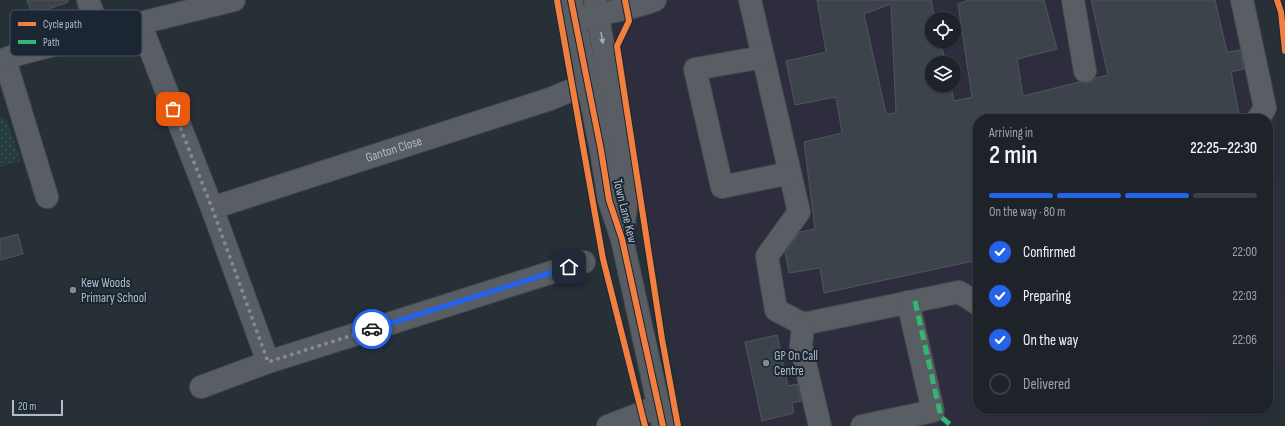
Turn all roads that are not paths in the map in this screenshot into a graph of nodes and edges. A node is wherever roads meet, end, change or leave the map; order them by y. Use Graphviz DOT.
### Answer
graph roads {
  1 [pos="88,0"];
  2 [pos="234,0"];
  3 [pos="655,0"];
  4 [pos="750,0"];
  5 [pos="1073,0"];
  6 [pos="1242,0"];
  7 [pos="572,5"];
  8 [pos="596,7"];
  9 [pos="92,10"];
  10 [pos="142,23"];
  11 [pos="142,28"];
  12 [pos="14,56"];
  13 [pos="763,57"];
  14 [pos="3,60"];
  15 [pos="1086,71"];
  16 [pos="574,90"];
  17 [pos="1261,114"];
  18 [pos="790,173"];
  19 [pos="47,197"];
  20 [pos="212,208"];
  21 [pos="622,239"];
  22 [pos="584,262"];
  23 [pos="973,301"];
  24 [pos="908,302"];
  25 [pos="803,324"];
  26 [pos="268,362"];
  27 [pos="201,386"];
  28 [pos="661,416"];
  29 [pos="608,426"];
  30 [pos="820,426"];
  31 [pos="862,426"];
  1 -- 9 [label="street"];
  2 -- 10 [label="street"];
  3 -- 8 [label="street"];
  4 -- 13 [label="street"];
  5 -- 15 [label="street"];
  6 -- 17 [label="street"];
  7 -- 8 [label="street"];
  7 -- 21 [label="street, Town Lane Kew"];
  8 -- 21 [label="street, Town Lane Kew, one-way"];
  11 -- 20 [label="street"];
  12 -- 14 [label="street"];
  13 -- 18 [label="street"];
  13 -- 18 [label="street"];
  14 -- 19 [label="street"];
  16 -- 20 [label="street, Ganton Close"];
  18 -- 25 [label="street"];
  20 -- 26 [label="street"];
  21 -- 28 [label="street, Town Lane Kew"];
  22 -- 26 [label="street"];
  23 -- 24 [label="street"];
  24 -- 25 [label="street"];
  24 -- 31 [label="street"];
  25 -- 30 [label="street"];
  26 -- 27 [label="street"];
  28 -- 29 [label="street"];
}
